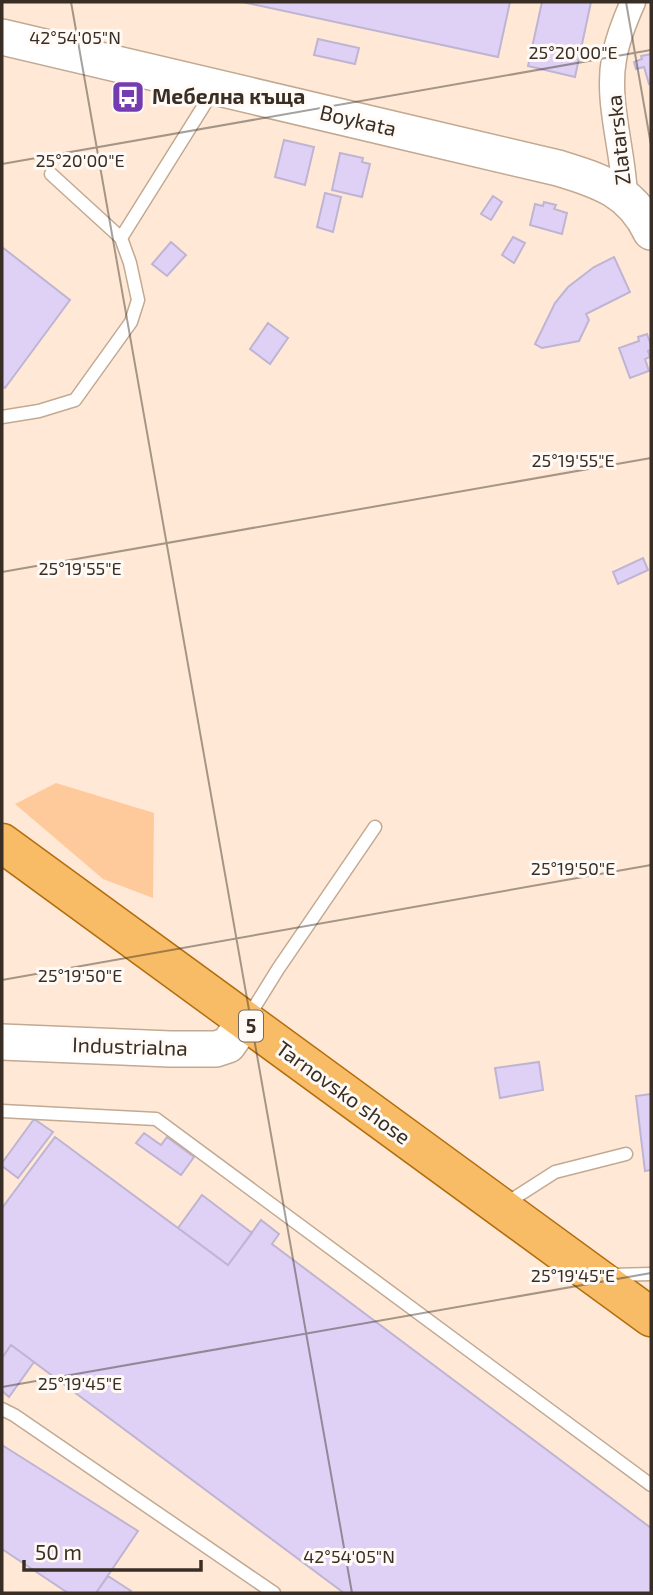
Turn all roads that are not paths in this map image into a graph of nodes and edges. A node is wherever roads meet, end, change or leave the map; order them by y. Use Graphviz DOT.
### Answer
graph roads {
  1 [pos="633,2"];
  2 [pos="2,37"];
  3 [pos="215,88"];
  4 [pos="51,174"];
  5 [pos="625,197"];
  6 [pos="651,232"];
  7 [pos="121,238"];
  8 [pos="2,416"];
  9 [pos="375,827"];
  10 [pos="2,843"];
  11 [pos="245,1021"];
  12 [pos="2,1041"];
  13 [pos="2,1111"];
  14 [pos="626,1154"];
  15 [pos="500,1208"];
  16 [pos="651,1274"];
  17 [pos="593,1276"];
  18 [pos="651,1317"];
  19 [pos="2,1409"];
  20 [pos="651,1485"];
  21 [pos="274,1593"];
  1 -- 5 [label="street, Zlatarska"];
  2 -- 3 [label="street, Boykata"];
  3 -- 5 [label="street, Boykata"];
  3 -- 7 [label="lane"];
  4 -- 7 [label="lane"];
  5 -- 6 [label="street, Boykata"];
  7 -- 8 [label="lane"];
  9 -- 11 [label="lane"];
  10 -- 11 [label="main road, Tarnovsko shose / 5"];
  11 -- 12 [label="street, Industrialna"];
  11 -- 15 [label="main road, Tarnovsko shose / 5"];
  13 -- 20 [label="lane"];
  14 -- 15 [label="lane"];
  15 -- 17 [label="main road, Tarnovsko shose / 5"];
  16 -- 17 [label="lane"];
  17 -- 18 [label="main road, Tarnovsko shose / 5"];
  19 -- 21 [label="lane"];
}
